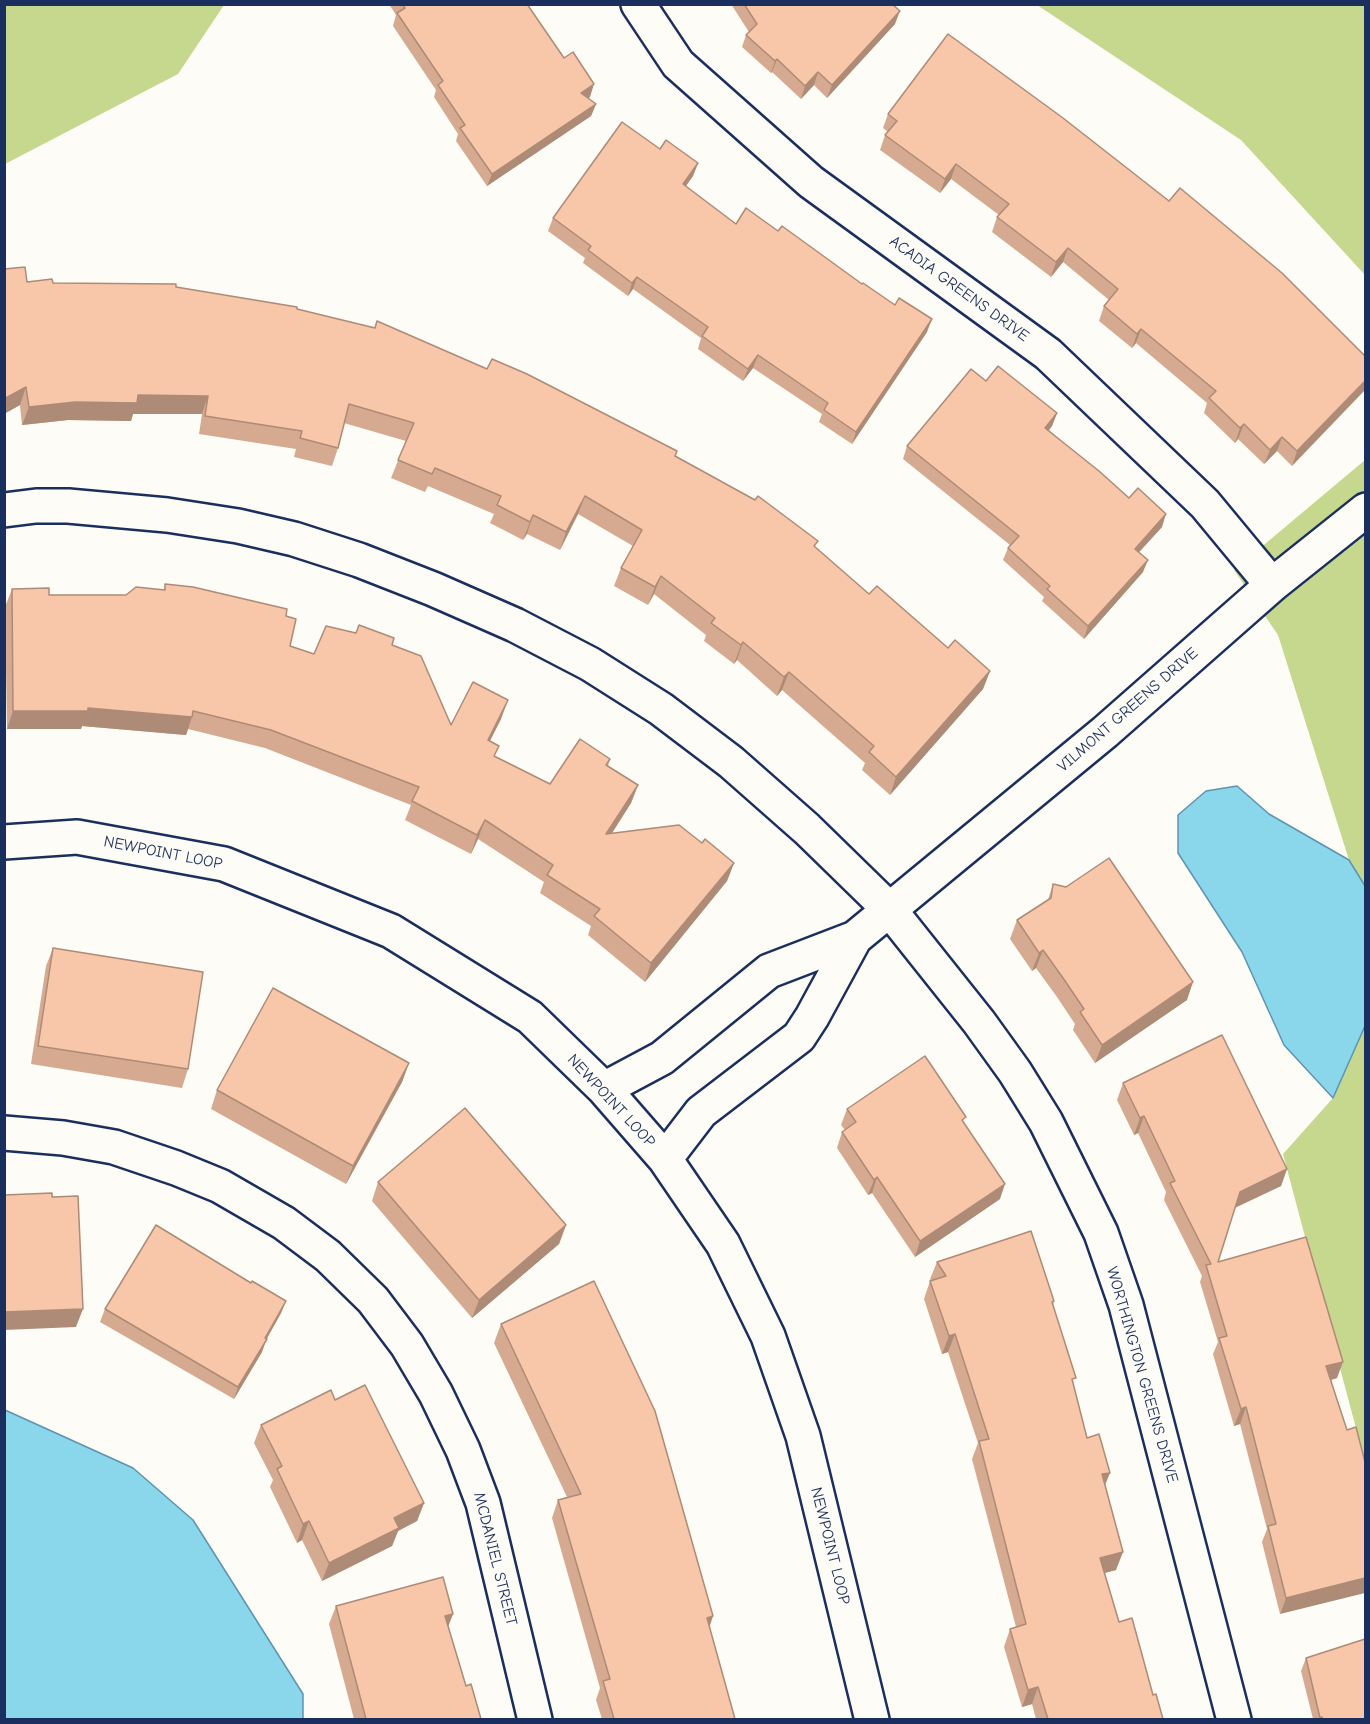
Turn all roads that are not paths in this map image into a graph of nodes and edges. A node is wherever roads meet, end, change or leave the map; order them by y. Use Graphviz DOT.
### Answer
graph roads {
  1 [pos="638,4"];
  2 [pos="4,510"];
  3 [pos="1365,510"];
  4 [pos="1272,585"];
  5 [pos="4,842"];
  6 [pos="889,909"];
  7 [pos="855,938"];
  8 [pos="604,1089"];
  9 [pos="4,1134"];
  10 [pos="665,1159"];
  11 [pos="535,1719"];
  12 [pos="872,1719"];
  13 [pos="1234,1719"];
  1 -- 4 [label="street, ACADIA GREENS DRIVE"];
  2 -- 6 [label="street, WORTHINGTON GREENS DRIVE"];
  3 -- 4 [label="street, VILMONT GREENS DRIVE"];
  4 -- 6 [label="street, VILMONT GREENS DRIVE"];
  5 -- 8 [label="street, NEWPOINT LOOP"];
  6 -- 7 [label="street"];
  6 -- 13 [label="street, WORTHINGTON GREENS DRIVE"];
  7 -- 8 [label="street"];
  7 -- 10 [label="street"];
  8 -- 10 [label="street, NEWPOINT LOOP"];
  9 -- 11 [label="street, MCDANIEL STREET"];
  10 -- 12 [label="street, NEWPOINT LOOP"];
}
